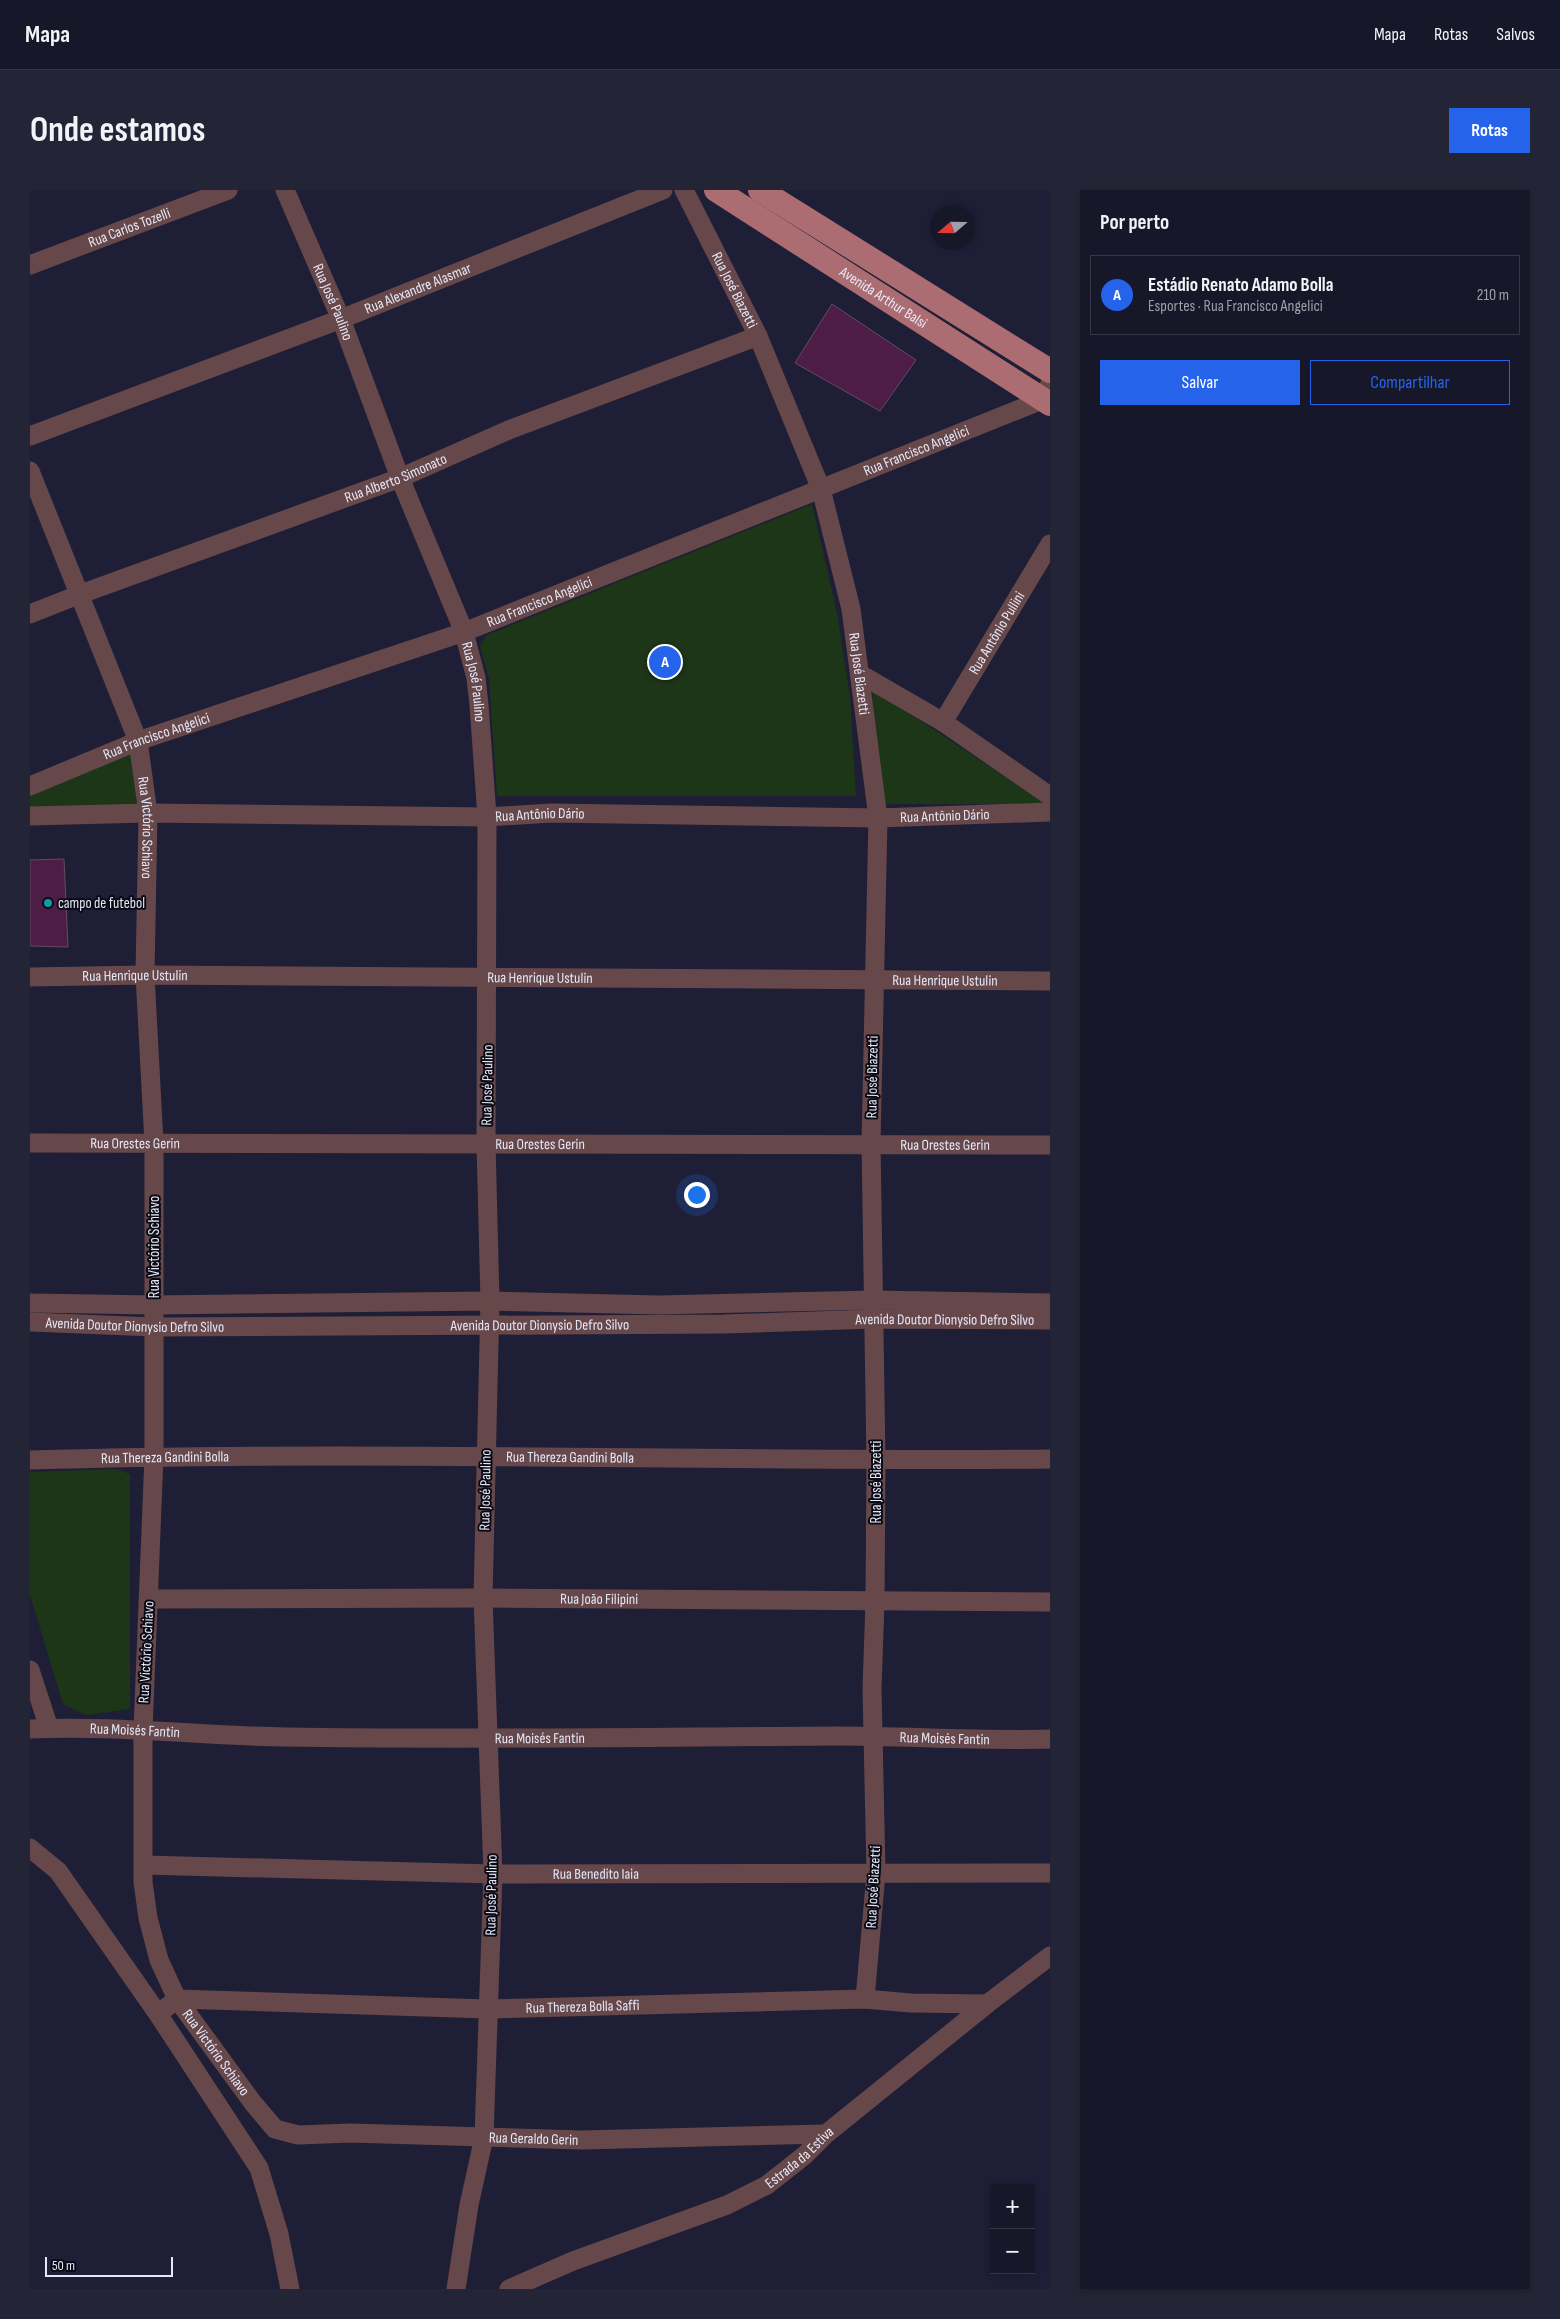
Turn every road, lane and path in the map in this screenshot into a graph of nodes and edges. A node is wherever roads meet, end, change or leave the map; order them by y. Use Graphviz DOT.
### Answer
graph roads {
  1 [pos="228,190"];
  2 [pos="285,190"];
  3 [pos="663,190"];
  4 [pos="684,190"];
  5 [pos="716,190"];
  6 [pos="760,190"];
  7 [pos="30,265"];
  8 [pos="951,309"];
  9 [pos="341,319"];
  10 [pos="935,331"];
  11 [pos="758,336"];
  12 [pos="1050,371"];
  13 [pos="1047,396"];
  14 [pos="30,436"];
  15 [pos="30,472"];
  16 [pos="400,478"];
  17 [pos="821,489"];
  18 [pos="1050,544"];
  19 [pos="78,594"];
  20 [pos="30,614"];
  21 [pos="464,632"];
  22 [pos="860,674"];
  23 [pos="943,722"];
  24 [pos="138,741"];
  25 [pos="30,786"];
  26 [pos="1050,796"];
  27 [pos="1050,812"];
  28 [pos="148,813"];
  29 [pos="30,816"];
  30 [pos="487,817"];
  31 [pos="878,818"];
  32 [pos="145,976"];
  33 [pos="30,977"];
  34 [pos="488,978"];
  35 [pos="1050,981"];
  36 [pos="874,982"];
  37 [pos="30,1143"];
  38 [pos="154,1143"];
  39 [pos="486,1143"];
  40 [pos="871,1143"];
  41 [pos="1050,1144"];
  42 [pos="872,1300"];
  43 [pos="490,1301"];
  44 [pos="1050,1302"];
  45 [pos="30,1303"];
  46 [pos="154,1305"];
  47 [pos="873,1319"];
  48 [pos="1050,1320"];
  49 [pos="30,1322"];
  50 [pos="489,1326"];
  51 [pos="154,1327"];
  52 [pos="154,1456"];
  53 [pos="485,1458"];
  54 [pos="1050,1459"];
  55 [pos="30,1460"];
  56 [pos="876,1461"];
  57 [pos="483,1598"];
  58 [pos="149,1599"];
  59 [pos="875,1601"];
  60 [pos="1050,1602"];
  61 [pos="30,1670"];
  62 [pos="49,1728"];
  63 [pos="30,1729"];
  64 [pos="143,1730"];
  65 [pos="874,1736"];
  66 [pos="488,1739"];
  67 [pos="1050,1739"];
  68 [pos="30,1848"];
  69 [pos="144,1865"];
  70 [pos="876,1873"];
  71 [pos="1050,1873"];
  72 [pos="493,1874"];
  73 [pos="1050,1956"];
  74 [pos="865,1999"];
  75 [pos="177,2000"];
  76 [pos="987,2004"];
  77 [pos="487,2009"];
  78 [pos="158,2014"];
  79 [pos="253,2103"];
  80 [pos="826,2134"];
  81 [pos="490,2137"];
  82 [pos="287,2287"];
  83 [pos="456,2289"];
  84 [pos="466,2289"];
  85 [pos="509,2289"];
  1 -- 7 [label="street, Rua Carlos Tozelli"];
  2 -- 9 [label="street, Rua José Paulino"];
  3 -- 9 [label="street, Rua Alexandre Alasmar"];
  4 -- 11 [label="street, Rua José Biazetti"];
  5 -- 10 [label="main road, Avenida Arthur Balsi"];
  6 -- 8 [label="main road, Avenida Arthur Balsi"];
  8 -- 10 [label="main road"];
  8 -- 12 [label="main road, Avenida Arthur Balsi"];
  9 -- 14 [label="street, Rua Alexandre Alasmar"];
  9 -- 16 [label="street, Rua José Paulino"];
  10 -- 13 [label="main road, Avenida Arthur Balsi"];
  11 -- 16 [label="street, Rua Alberto Simonato"];
  11 -- 17 [label="street, Rua José Biazetti"];
  13 -- 17 [label="street, Rua Francisco Angelici"];
  15 -- 19 [label="street, Rua Victório Schiavo"];
  16 -- 19 [label="street, Rua Alberto Simonato"];
  16 -- 21 [label="street, Rua José Paulino"];
  17 -- 21 [label="street, Rua Francisco Angelici"];
  17 -- 22 [label="street, Rua José Biazetti"];
  18 -- 23 [label="street, Rua Antônio Pullini"];
  19 -- 20 [label="street, Rua Alberto Simonato"];
  19 -- 24 [label="street, Rua Victório Schiavo"];
  21 -- 24 [label="street, Rua Francisco Angelici"];
  21 -- 30 [label="street, Rua José Paulino"];
  22 -- 23 [label="street"];
  22 -- 31 [label="street, Rua José Biazetti"];
  23 -- 26 [label="street"];
  24 -- 25 [label="street, Rua Francisco Angelici"];
  24 -- 28 [label="street, Rua Victório Schiavo"];
  27 -- 31 [label="street, Rua Antônio Dário"];
  28 -- 29 [label="street, Rua Antônio Dário"];
  28 -- 30 [label="street, Rua Antônio Dário"];
  28 -- 32 [label="street, Rua Victório Schiavo"];
  30 -- 31 [label="street, Rua Antônio Dário"];
  30 -- 34 [label="street, Rua José Paulino"];
  31 -- 36 [label="street, Rua José Biazetti"];
  32 -- 33 [label="street, Rua Henrique Ustulin"];
  32 -- 34 [label="street, Rua Henrique Ustulin"];
  32 -- 38 [label="street, Rua Victório Schiavo"];
  34 -- 36 [label="street, Rua Henrique Ustulin"];
  34 -- 39 [label="street, Rua José Paulino"];
  35 -- 36 [label="street, Rua Henrique Ustulin"];
  36 -- 40 [label="street, Rua José Biazetti"];
  37 -- 38 [label="street, Rua Orestes Gerin"];
  38 -- 39 [label="street, Rua Orestes Gerin"];
  38 -- 46 [label="street, Rua Victório Schiavo"];
  39 -- 40 [label="street, Rua Orestes Gerin"];
  39 -- 43 [label="street, Rua José Paulino"];
  40 -- 41 [label="street, Rua Orestes Gerin"];
  40 -- 42 [label="street, Rua José Biazetti"];
  42 -- 43 [label="street, Avenida Doutor Dionysio Defro Silvo"];
  42 -- 44 [label="street, Avenida Doutor Dionysio Defro Silvo"];
  42 -- 47 [label="street, Rua José Biazetti"];
  43 -- 46 [label="street, Avenida Doutor Dionysio Defro Silvo"];
  43 -- 50 [label="street, Rua José Paulino"];
  45 -- 46 [label="street, Avenida Doutor Dionysio Defro Silvo"];
  46 -- 51 [label="street, Rua Victório Schiavo"];
  47 -- 48 [label="street, Avenida Doutor Dionysio Defro Silvo"];
  47 -- 50 [label="street, Avenida Doutor Dionysio Defro Silvo"];
  47 -- 56 [label="street, Rua José Biazetti"];
  49 -- 51 [label="street, Avenida Doutor Dionysio Defro Silvo"];
  50 -- 51 [label="street, Avenida Doutor Dionysio Defro Silvo"];
  50 -- 53 [label="street, Rua José Paulino"];
  51 -- 52 [label="street, Rua Victório Schiavo"];
  52 -- 53 [label="street, Rua Thereza Gandini Bolla"];
  52 -- 55 [label="street, Rua Thereza Gandini Bolla"];
  52 -- 58 [label="street, Rua Victório Schiavo"];
  53 -- 56 [label="street, Rua Thereza Gandini Bolla"];
  53 -- 57 [label="street, Rua José Paulino"];
  54 -- 56 [label="street, Rua Thereza Gandini Bolla"];
  56 -- 59 [label="street, Rua José Biazetti"];
  57 -- 58 [label="street, Rua João Filipini"];
  57 -- 59 [label="street, Rua João Filipini"];
  57 -- 66 [label="street, Rua José Paulino"];
  58 -- 64 [label="street, Rua Victório Schiavo"];
  59 -- 60 [label="street, Rua João Filipini"];
  59 -- 65 [label="street, Rua José Biazetti"];
  61 -- 62 [label="street"];
  62 -- 63 [label="street, Rua Moisés Fantin"];
  62 -- 64 [label="street, Rua Moisés Fantin"];
  64 -- 66 [label="street, Rua Moisés Fantin"];
  64 -- 69 [label="street, Rua Victório Schiavo"];
  65 -- 66 [label="street, Rua Moisés Fantin"];
  65 -- 67 [label="street, Rua Moisés Fantin"];
  65 -- 70 [label="street, Rua José Biazetti"];
  66 -- 72 [label="street, Rua José Paulino"];
  68 -- 78 [label="street"];
  69 -- 72 [label="street, Rua Benedito Iaia"];
  69 -- 75 [label="street, Rua Victório Schiavo"];
  70 -- 71 [label="street, Rua Benedito Iaia"];
  70 -- 72 [label="street, Rua Benedito Iaia"];
  70 -- 74 [label="street, Rua José Biazetti"];
  72 -- 77 [label="street, Rua José Paulino"];
  73 -- 76 [label="street, Estrada da Estiva"];
  74 -- 76 [label="street, Rua Thereza Bolla Saffi"];
  74 -- 77 [label="street, Rua Thereza Bolla Saffi"];
  75 -- 77 [label="street, Rua Thereza Bolla Saffi"];
  75 -- 78 [label="street"];
  75 -- 79 [label="street, Rua Victório Schiavo"];
  76 -- 80 [label="street, Estrada da Estiva"];
  77 -- 81 [label="street, Rua José Paulino"];
  78 -- 82 [label="street"];
  79 -- 81 [label="street, Rua Geraldo Gerin"];
  80 -- 81 [label="street, Rua Geraldo Gerin"];
  80 -- 85 [label="street, Estrada da Estiva"];
  81 -- 83 [label="street"];
  81 -- 84 [label="street"];
}
